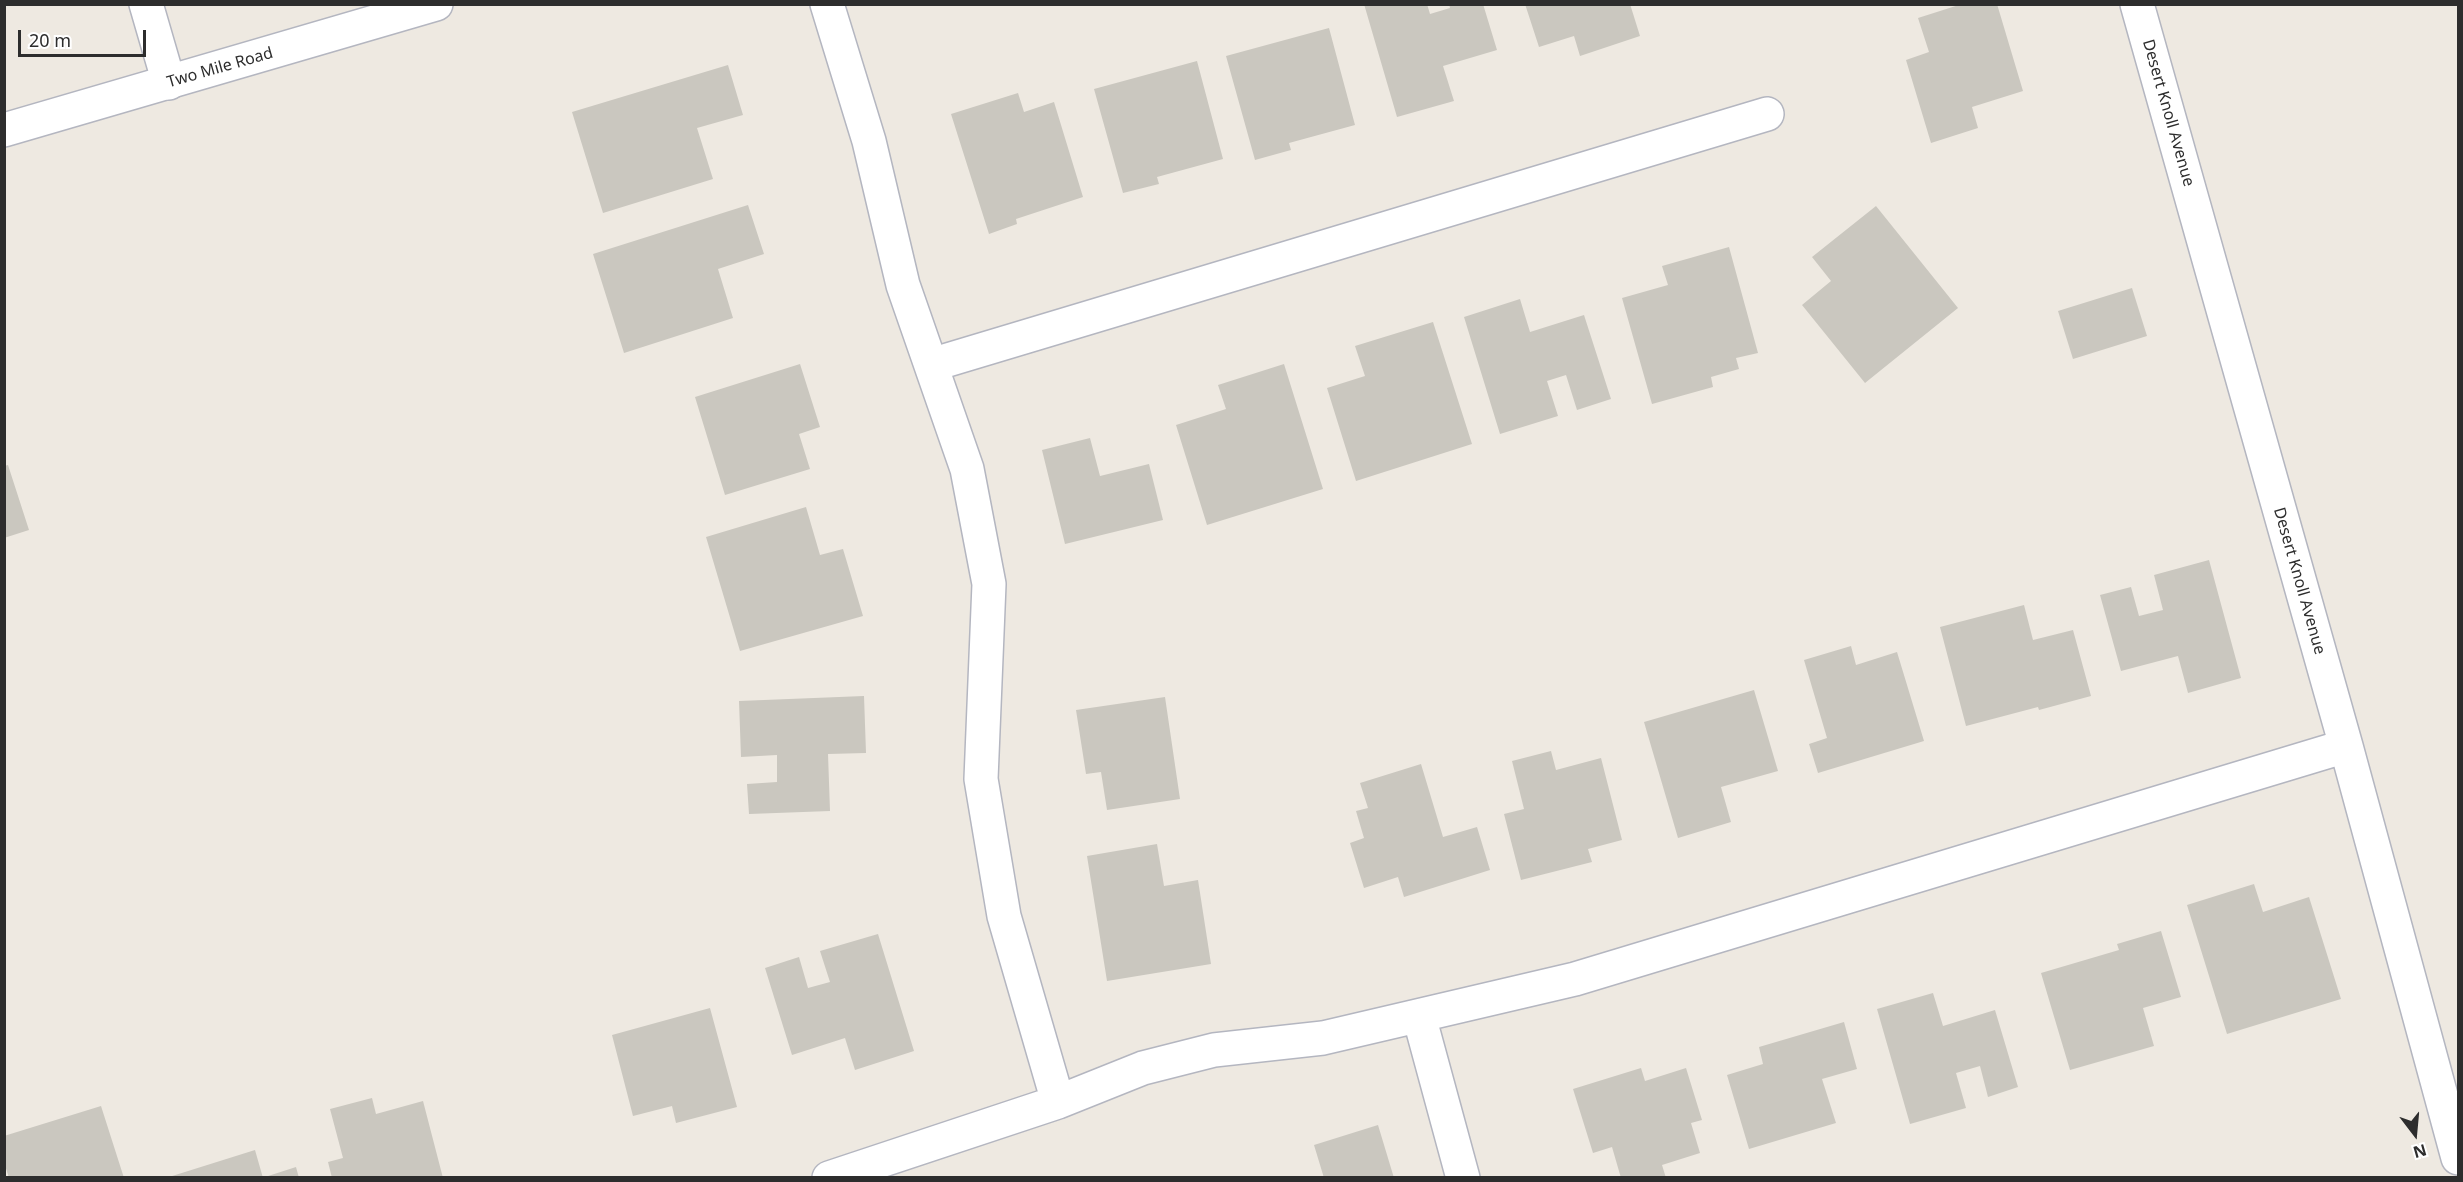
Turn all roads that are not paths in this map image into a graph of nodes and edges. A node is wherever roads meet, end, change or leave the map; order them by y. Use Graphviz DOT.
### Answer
graph roads {
  1 [pos="146,4"];
  2 [pos="436,4"];
  3 [pos="827,4"];
  4 [pos="2137,4"];
  5 [pos="169,83"];
  6 [pos="1767,114"];
  7 [pos="4,130"];
  8 [pos="931,365"];
  9 [pos="2346,746"];
  10 [pos="1419,1016"];
  11 [pos="1058,1102"];
  12 [pos="2458,1158"];
  13 [pos="829,1178"];
  14 [pos="1463,1178"];
  1 -- 5 [label="street"];
  2 -- 5 [label="street, Two Mile Road"];
  3 -- 8 [label="street"];
  4 -- 9 [label="street, Desert Knoll Avenue"];
  5 -- 7 [label="street, Two Mile Road"];
  6 -- 8 [label="street"];
  8 -- 11 [label="street"];
  9 -- 10 [label="street"];
  9 -- 12 [label="street, Desert Knoll Avenue"];
  10 -- 11 [label="street"];
  10 -- 14 [label="street"];
  11 -- 13 [label="street"];
}
